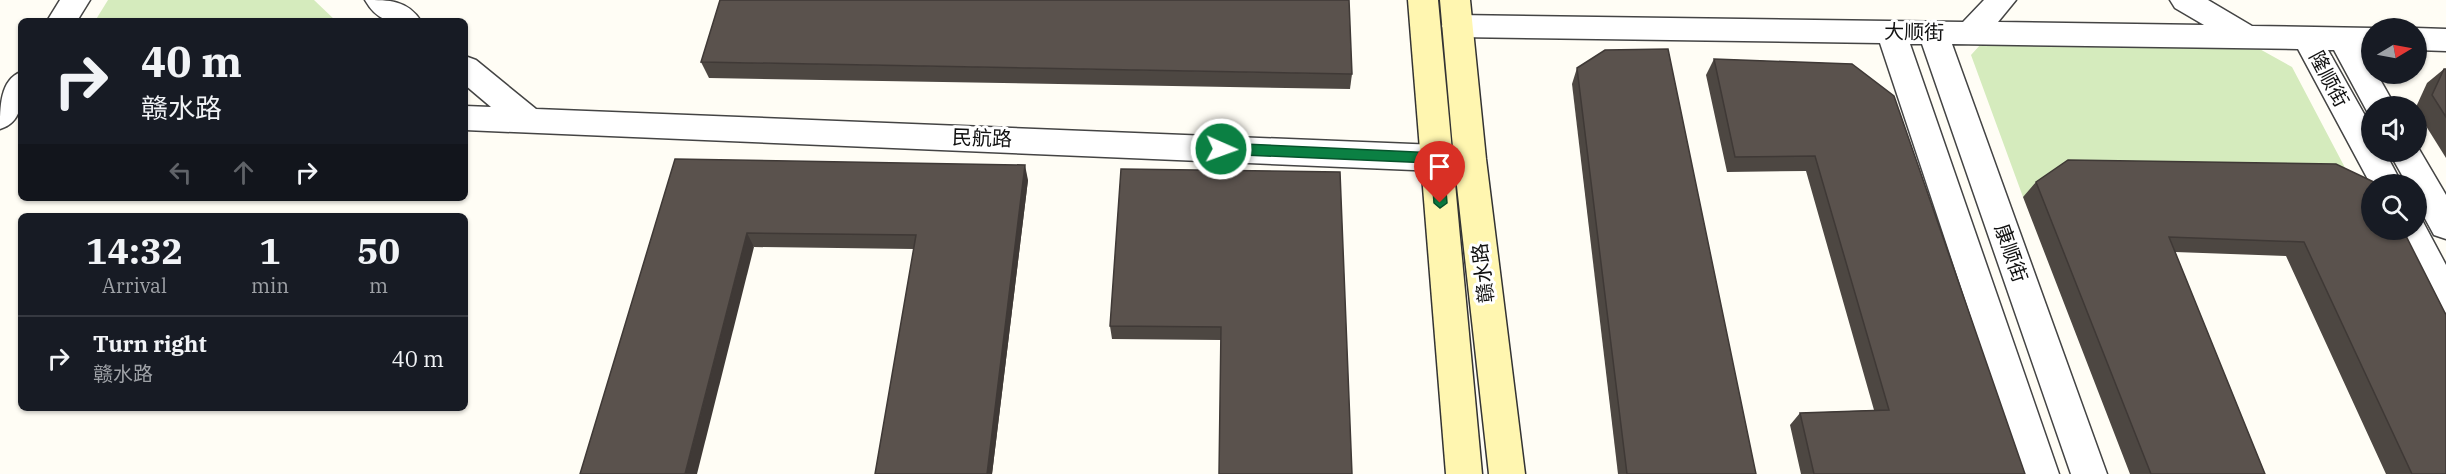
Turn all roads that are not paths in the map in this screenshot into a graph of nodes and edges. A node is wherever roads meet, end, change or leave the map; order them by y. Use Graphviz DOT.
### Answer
graph roads {
  1 [pos="75,0"];
  2 [pos="380,0"];
  3 [pos="1423,0"];
  4 [pos="2001,0"];
  5 [pos="2185,0"];
  6 [pos="1456,13"];
  7 [pos="64,18"];
  8 [pos="402,18"];
  9 [pos="1891,32"];
  10 [pos="1933,33"];
  11 [pos="1971,33"];
  12 [pos="2246,37"];
  13 [pos="2307,38"];
  14 [pos="2357,38"];
  15 [pos="2427,39"];
  16 [pos="2446,40"];
  17 [pos="468,71"];
  18 [pos="2377,96"];
  19 [pos="468,118"];
  20 [pos="527,119"];
  21 [pos="1437,158"];
  22 [pos="2411,162"];
  23 [pos="2381,174"];
  24 [pos="2446,225"];
  25 [pos="2415,240"];
  26 [pos="2446,298"];
  27 [pos="1464,474"];
  28 [pos="1507,474"];
  29 [pos="2041,474"];
  30 [pos="2089,474"];
  1 -- 7 [label="street"];
  2 -- 8 [label="street"];
  3 -- 21 [label="main road, 赣水路"];
  4 -- 11 [label="street"];
  5 -- 12 [label="street"];
  6 -- 9 [label="street, 大顺街"];
  6 -- 28 [label="main road, 赣水路"];
  9 -- 10 [label="street, 大顺街"];
  9 -- 29 [label="street"];
  10 -- 11 [label="street, 大顺街"];
  10 -- 30 [label="street, 康顺街"];
  11 -- 12 [label="street, 大顺街"];
  12 -- 13 [label="street, 大顺街"];
  13 -- 14 [label="street, 大顺街"];
  13 -- 23 [label="street, 隆顺街"];
  14 -- 18 [label="street, 隆顺街"];
  15 -- 16 [label="street"];
  17 -- 20 [label="street"];
  19 -- 20 [label="street, 民航路"];
  20 -- 21 [label="street, 民航路"];
  21 -- 27 [label="main road, 赣水路"];
  22 -- 24 [label="street"];
  25 -- 26 [label="street"];
}
